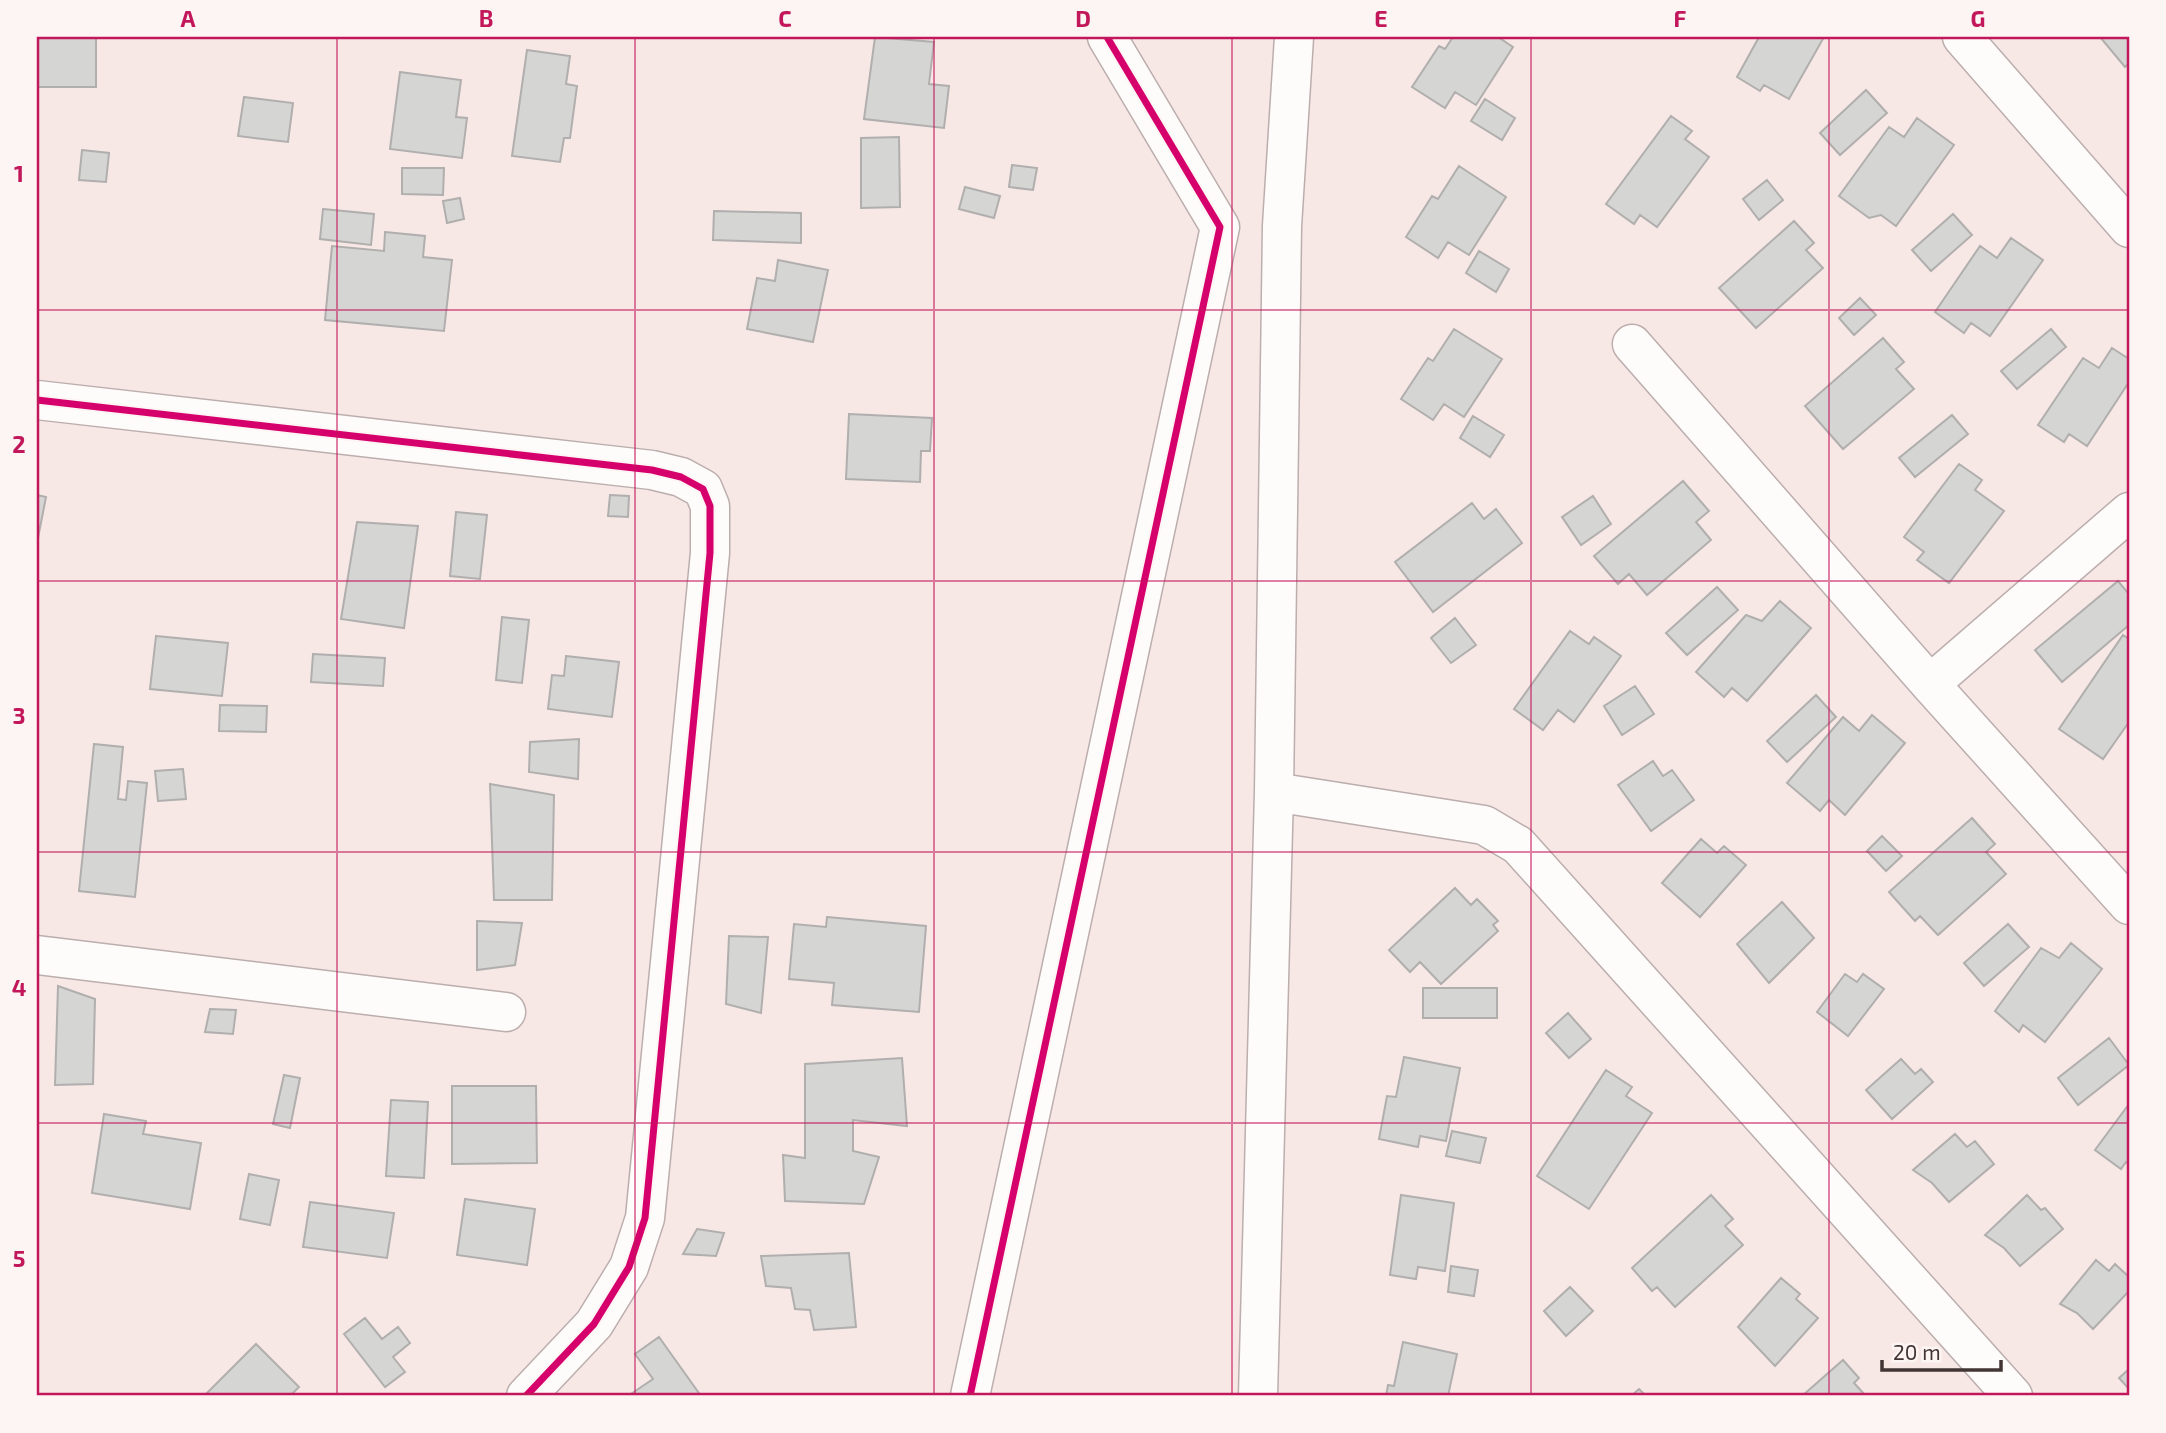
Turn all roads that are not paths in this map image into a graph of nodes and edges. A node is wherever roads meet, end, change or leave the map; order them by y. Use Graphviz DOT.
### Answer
graph roads {
  1 [pos="1107,37"];
  2 [pos="1294,37"];
  3 [pos="1962,37"];
  4 [pos="1282,226"];
  5 [pos="1220,227"];
  6 [pos="2129,228"];
  7 [pos="1632,344"];
  8 [pos="37,400"];
  9 [pos="2129,512"];
  10 [pos="1930,684"];
  11 [pos="1274,792"];
  12 [pos="2129,905"];
  13 [pos="37,955"];
  14 [pos="506,1012"];
  15 [pos="526,1396"];
  16 [pos="970,1396"];
  17 [pos="1258,1396"];
  18 [pos="2013,1396"];
  1 -- 5 [label="street"];
  2 -- 4 [label="street"];
  3 -- 6 [label="street"];
  4 -- 5 [label="street"];
  4 -- 11 [label="street"];
  5 -- 16 [label="street"];
  7 -- 10 [label="street"];
  8 -- 15 [label="street"];
  9 -- 10 [label="street"];
  10 -- 12 [label="street"];
  11 -- 17 [label="street"];
  11 -- 18 [label="street"];
  13 -- 14 [label="street"];
}
